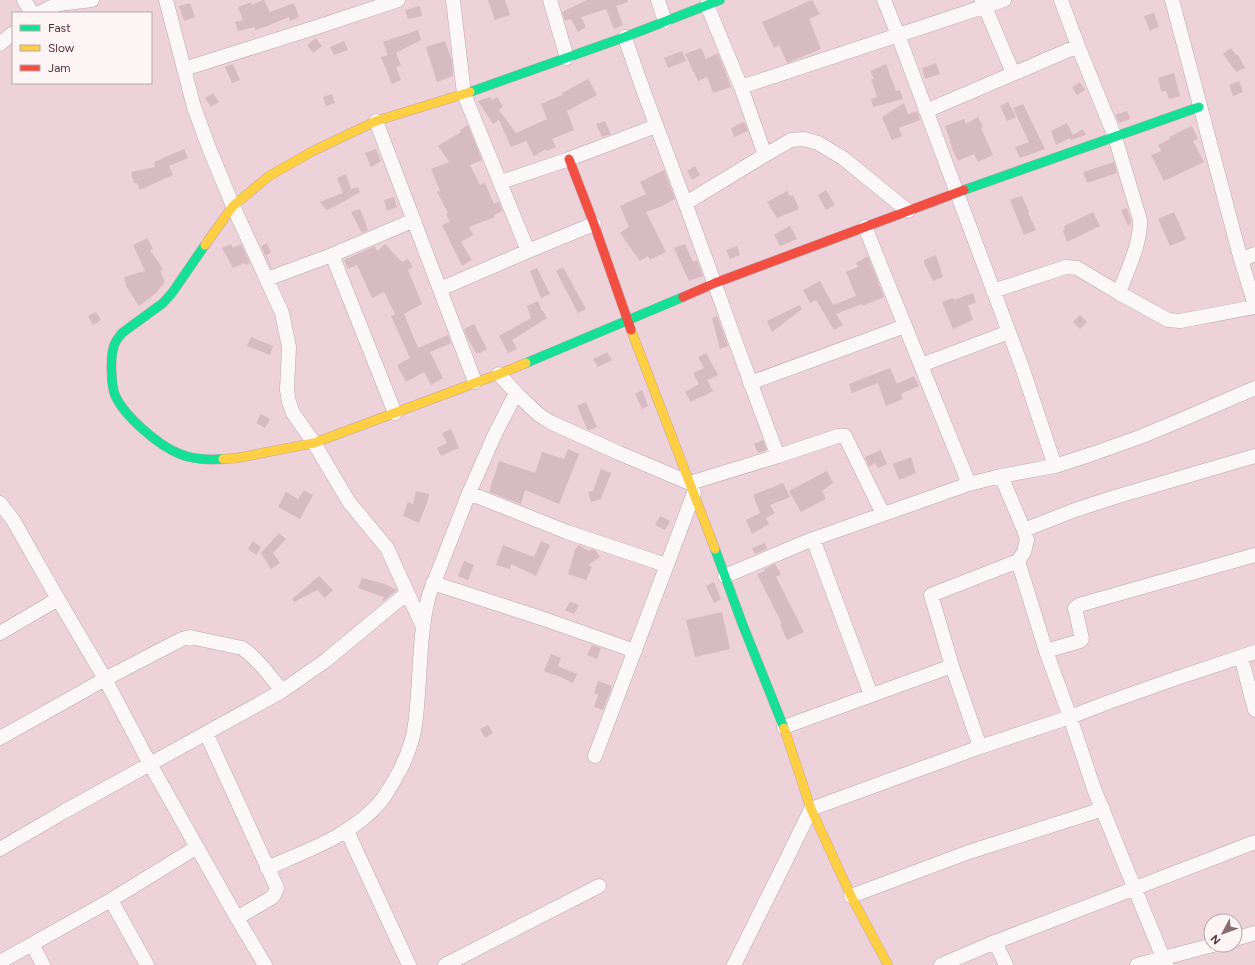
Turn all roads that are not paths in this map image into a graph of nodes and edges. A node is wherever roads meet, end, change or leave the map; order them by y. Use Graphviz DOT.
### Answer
graph roads {
  1 [pos="24,0"];
  2 [pos="92,0"];
  3 [pos="166,0"];
  4 [pos="398,0"];
  5 [pos="453,0"];
  6 [pos="550,0"];
  7 [pos="658,0"];
  8 [pos="720,0"];
  9 [pos="884,0"];
  10 [pos="1004,0"];
  11 [pos="1061,0"];
  12 [pos="1172,0"];
  13 [pos="983,4"];
  14 [pos="707,5"];
  15 [pos="31,12"];
  16 [pos="41,12"];
  17 [pos="665,22"];
  18 [pos="12,34"];
  19 [pos="898,35"];
  20 [pos="625,37"];
  21 [pos="0,44"];
  22 [pos="1078,46"];
  23 [pos="567,58"];
  24 [pos="184,68"];
  25 [pos="1014,73"];
  26 [pos="741,87"];
  27 [pos="464,94"];
  28 [pos="1199,107"];
  29 [pos="926,111"];
  30 [pos="376,121"];
  31 [pos="656,126"];
  32 [pos="1115,137"];
  33 [pos="765,155"];
  34 [pos="569,159"];
  35 [pos="501,182"];
  36 [pos="956,192"];
  37 [pos="686,203"];
  38 [pos="233,206"];
  39 [pos="908,211"];
  40 [pos="414,220"];
  41 [pos="594,224"];
  42 [pos="865,227"];
  43 [pos="528,250"];
  44 [pos="1255,254"];
  45 [pos="332,255"];
  46 [pos="1241,260"];
  47 [pos="267,279"];
  48 [pos="715,283"];
  49 [pos="440,289"];
  50 [pos="994,291"];
  51 [pos="1119,293"];
  52 [pos="1255,306"];
  53 [pos="627,319"];
  54 [pos="905,326"];
  55 [pos="1009,332"];
  56 [pos="921,365"];
  57 [pos="499,374"];
  58 [pos="475,382"];
  59 [pos="750,383"];
  60 [pos="1255,388"];
  61 [pos="516,393"];
  62 [pos="395,413"];
  63 [pos="314,443"];
  64 [pos="778,456"];
  65 [pos="1255,456"];
  66 [pos="1055,466"];
  67 [pos="1001,476"];
  68 [pos="969,484"];
  69 [pos="692,488"];
  70 [pos="469,493"];
  71 [pos="0,503"];
  72 [pos="883,514"];
  73 [pos="1024,530"];
  74 [pos="813,539"];
  75 [pos="1255,555"];
  76 [pos="1018,561"];
  77 [pos="666,565"];
  78 [pos="725,576"];
  79 [pos="432,583"];
  80 [pos="407,593"];
  81 [pos="58,599"];
  82 [pos="423,627"];
  83 [pos="0,633"];
  84 [pos="635,651"];
  85 [pos="1046,651"];
  86 [pos="1255,652"];
  87 [pos="1241,657"];
  88 [pos="952,666"];
  89 [pos="105,679"];
  90 [pos="282,691"];
  91 [pos="871,695"];
  92 [pos="1255,710"];
  93 [pos="1070,717"];
  94 [pos="784,727"];
  95 [pos="206,732"];
  96 [pos="0,738"];
  97 [pos="980,747"];
  98 [pos="595,756"];
  99 [pos="150,764"];
  100 [pos="811,809"];
  101 [pos="1103,809"];
  102 [pos="347,831"];
  103 [pos="1255,842"];
  104 [pos="197,847"];
  105 [pos="0,849"];
  106 [pos="267,868"];
  107 [pos="599,886"];
  108 [pos="1135,888"];
  109 [pos="851,896"];
  110 [pos="111,900"];
  111 [pos="237,918"];
  112 [pos="1255,934"];
  113 [pos="1243,937"];
  114 [pos="996,942"];
  115 [pos="32,944"];
  116 [pos="1203,948"];
  117 [pos="0,962"];
  118 [pos="1165,962"];
  119 [pos="43,965"];
  120 [pos="147,965"];
  121 [pos="266,965"];
  122 [pos="409,965"];
  123 [pos="445,965"];
  124 [pos="734,965"];
  125 [pos="888,965"];
  126 [pos="941,965"];
  127 [pos="1006,965"];
  128 [pos="1137,965"];
  1 -- 15 [label="street"];
  2 -- 16 [label="street"];
  3 -- 24 [label="street"];
  4 -- 24 [label="street"];
  5 -- 27 [label="street"];
  6 -- 23 [label="street"];
  7 -- 17 [label="street"];
  8 -- 14 [label="street"];
  9 -- 19 [label="street"];
  10 -- 13 [label="street"];
  11 -- 22 [label="street"];
  12 -- 28 [label="street"];
  13 -- 19 [label="street"];
  13 -- 25 [label="street"];
  14 -- 17 [label="street"];
  14 -- 26 [label="street"];
  17 -- 20 [label="street"];
  18 -- 21 [label="street"];
  19 -- 26 [label="street"];
  19 -- 29 [label="street"];
  20 -- 23 [label="street"];
  20 -- 31 [label="street"];
  22 -- 25 [label="street"];
  22 -- 32 [label="street"];
  23 -- 27 [label="street"];
  24 -- 38 [label="street"];
  25 -- 29 [label="street"];
  26 -- 33 [label="street"];
  27 -- 30 [label="street"];
  27 -- 35 [label="street"];
  28 -- 32 [label="street"];
  28 -- 46 [label="street"];
  29 -- 36 [label="street"];
  30 -- 38 [label="street"];
  30 -- 40 [label="street"];
  31 -- 34 [label="street"];
  31 -- 37 [label="street"];
  32 -- 36 [label="street"];
  32 -- 51 [label="street"];
  33 -- 37 [label="street"];
  33 -- 39 [label="street"];
  34 -- 35 [label="street"];
  34 -- 41 [label="street"];
  35 -- 43 [label="street"];
  36 -- 39 [label="street"];
  36 -- 50 [label="street"];
  37 -- 48 [label="street"];
  38 -- 47 [label="street"];
  38 -- 63 [label="street"];
  39 -- 42 [label="street"];
  40 -- 45 [label="street"];
  40 -- 49 [label="street"];
  41 -- 43 [label="street"];
  41 -- 53 [label="street"];
  42 -- 48 [label="street"];
  42 -- 54 [label="street"];
  43 -- 49 [label="street"];
  44 -- 46 [label="street"];
  45 -- 47 [label="street"];
  45 -- 62 [label="street"];
  46 -- 52 [label="street"];
  47 -- 63 [label="street"];
  48 -- 53 [label="street"];
  48 -- 59 [label="street"];
  49 -- 58 [label="street"];
  50 -- 51 [label="street"];
  50 -- 55 [label="street"];
  51 -- 52 [label="street"];
  53 -- 57 [label="street"];
  53 -- 69 [label="street"];
  54 -- 56 [label="street"];
  54 -- 59 [label="street"];
  55 -- 56 [label="street"];
  55 -- 66 [label="street"];
  56 -- 68 [label="street"];
  57 -- 58 [label="street"];
  57 -- 61 [label="street"];
  58 -- 62 [label="street"];
  59 -- 64 [label="street"];
  60 -- 66 [label="street"];
  61 -- 69 [label="street"];
  61 -- 70 [label="street"];
  62 -- 63 [label="street"];
  63 -- 80 [label="street"];
  64 -- 69 [label="street"];
  64 -- 72 [label="street"];
  65 -- 73 [label="street"];
  66 -- 67 [label="street"];
  67 -- 68 [label="street"];
  67 -- 73 [label="street"];
  68 -- 72 [label="street"];
  69 -- 77 [label="street"];
  69 -- 78 [label="street"];
  70 -- 77 [label="street"];
  70 -- 79 [label="street"];
  71 -- 81 [label="street"];
  72 -- 74 [label="street"];
  73 -- 76 [label="street"];
  74 -- 78 [label="street"];
  74 -- 91 [label="street"];
  75 -- 85 [label="street"];
  76 -- 85 [label="street"];
  76 -- 88 [label="street"];
  77 -- 84 [label="street"];
  78 -- 94 [label="street"];
  79 -- 82 [label="street"];
  79 -- 84 [label="street"];
  80 -- 82 [label="street"];
  80 -- 90 [label="street"];
  81 -- 83 [label="street"];
  81 -- 89 [label="street"];
  82 -- 102 [label="street"];
  84 -- 98 [label="street"];
  85 -- 93 [label="street"];
  86 -- 87 [label="street"];
  87 -- 92 [label="street"];
  87 -- 93 [label="street"];
  88 -- 91 [label="street"];
  88 -- 97 [label="street"];
  89 -- 90 [label="street"];
  89 -- 96 [label="street"];
  89 -- 99 [label="street"];
  90 -- 95 [label="street"];
  91 -- 94 [label="street"];
  93 -- 97 [label="street"];
  93 -- 101 [label="street"];
  94 -- 100 [label="street"];
  95 -- 99 [label="street"];
  95 -- 106 [label="street"];
  97 -- 100 [label="street"];
  99 -- 104 [label="street"];
  99 -- 105 [label="street"];
  100 -- 109 [label="street"];
  100 -- 124 [label="street"];
  101 -- 108 [label="street"];
  101 -- 109 [label="street"];
  102 -- 106 [label="street"];
  102 -- 122 [label="street"];
  103 -- 108 [label="street"];
  104 -- 110 [label="street"];
  104 -- 111 [label="street"];
  106 -- 111 [label="street"];
  107 -- 123 [label="street"];
  108 -- 114 [label="street"];
  108 -- 118 [label="street"];
  109 -- 125 [label="street"];
  110 -- 115 [label="street"];
  110 -- 120 [label="street"];
  111 -- 121 [label="street"];
  112 -- 113 [label="street"];
  114 -- 126 [label="street"];
  114 -- 127 [label="street"];
  115 -- 117 [label="street"];
  115 -- 119 [label="street"];
  116 -- 118 [label="street"];
  118 -- 128 [label="street"];
}
